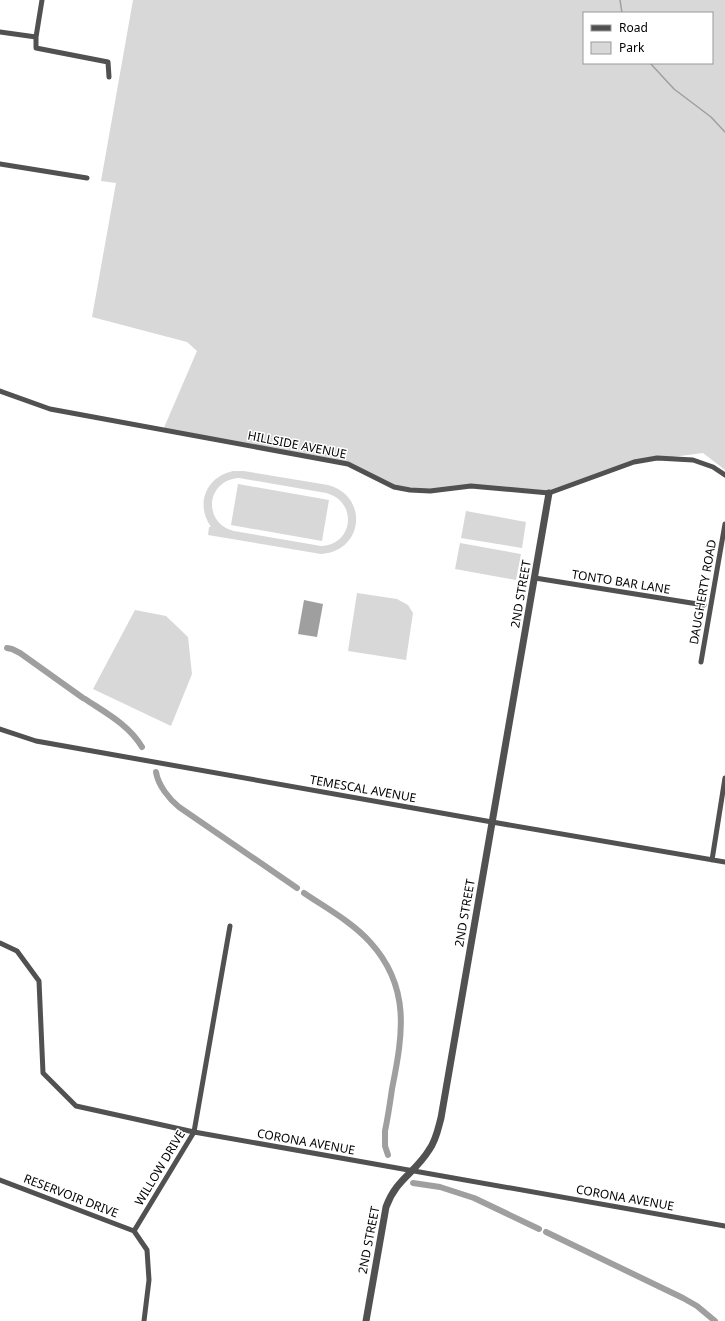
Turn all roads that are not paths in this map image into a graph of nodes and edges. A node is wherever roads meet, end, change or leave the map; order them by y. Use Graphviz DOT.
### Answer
graph roads {
  1 [pos="42,0"];
  2 [pos="0,32"];
  3 [pos="36,37"];
  4 [pos="109,78"];
  5 [pos="0,164"];
  6 [pos="87,178"];
  7 [pos="0,391"];
  8 [pos="725,475"];
  9 [pos="549,493"];
  10 [pos="725,524"];
  11 [pos="535,578"];
  12 [pos="704,605"];
  13 [pos="701,662"];
  14 [pos="0,729"];
  15 [pos="725,778"];
  16 [pos="492,822"];
  17 [pos="712,860"];
  18 [pos="725,862"];
  19 [pos="230,926"];
  20 [pos="0,943"];
  21 [pos="194,1132"];
  22 [pos="411,1171"];
  23 [pos="0,1180"];
  24 [pos="725,1226"];
  25 [pos="134,1231"];
  26 [pos="144,1321"];
  27 [pos="366,1321"];
  1 -- 3 [label="street"];
  2 -- 3 [label="street"];
  3 -- 4 [label="street"];
  5 -- 6 [label="street"];
  7 -- 9 [label="street, HILLSIDE AVENUE"];
  8 -- 9 [label="street, HILLSIDE AVENUE"];
  9 -- 11 [label="street, 2ND STREET"];
  10 -- 13 [label="street, DAUGHERTY ROAD"];
  11 -- 12 [label="street, TONTO BAR LANE"];
  11 -- 16 [label="street, 2ND STREET"];
  14 -- 16 [label="street, TEMESCAL AVENUE"];
  15 -- 17 [label="street"];
  16 -- 17 [label="street, TEMESCAL AVENUE"];
  16 -- 22 [label="street, 2ND STREET"];
  17 -- 18 [label="street, TEMESCAL AVENUE"];
  19 -- 21 [label="street, WILLOW DRIVE"];
  20 -- 21 [label="street, CORONA AVENUE"];
  21 -- 22 [label="street, CORONA AVENUE"];
  21 -- 25 [label="street, WILLOW DRIVE"];
  22 -- 24 [label="street, CORONA AVENUE"];
  22 -- 27 [label="street, 2ND STREET"];
  23 -- 25 [label="street, RESERVOIR DRIVE"];
  25 -- 26 [label="street"];
}
